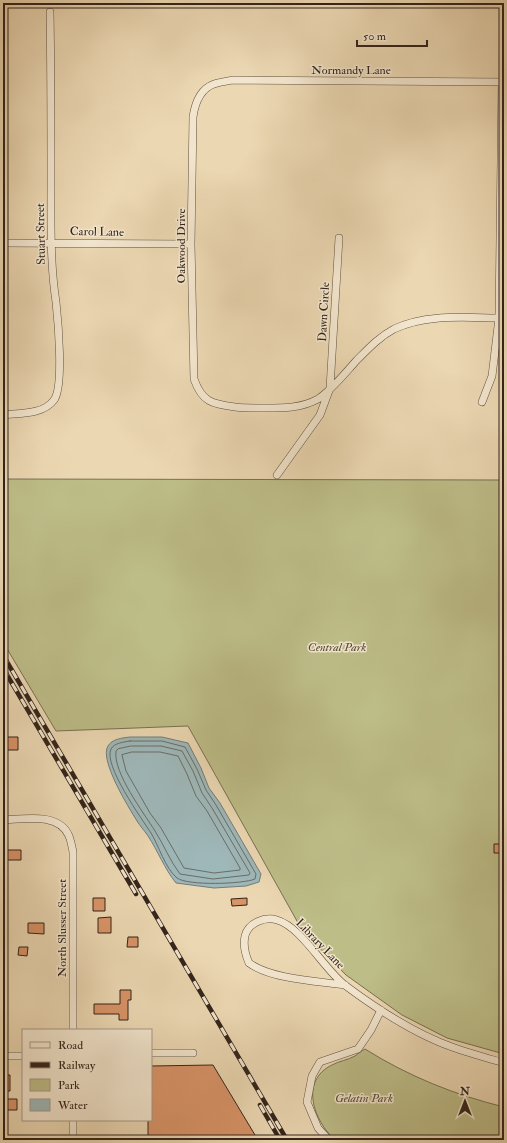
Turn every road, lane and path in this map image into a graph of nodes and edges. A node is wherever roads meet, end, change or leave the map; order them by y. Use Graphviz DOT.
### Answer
graph roads {
  1 [pos="50,12"];
  2 [pos="503,82"];
  3 [pos="202,93"];
  4 [pos="339,238"];
  5 [pos="51,242"];
  6 [pos="3,243"];
  7 [pos="191,244"];
  8 [pos="502,318"];
  9 [pos="330,388"];
  10 [pos="482,402"];
  11 [pos="3,415"];
  12 [pos="277,475"];
  13 [pos="3,820"];
  14 [pos="345,985"];
  15 [pos="381,1010"];
  16 [pos="73,1029"];
  17 [pos="152,1053"];
  18 [pos="193,1053"];
  19 [pos="3,1056"];
  20 [pos="22,1056"];
  21 [pos="504,1063"];
  22 [pos="73,1121"];
  23 [pos="73,1140"];
  24 [pos="329,1140"];
  1 -- 5 [label="street, Stuart Street"];
  2 -- 3 [label="street, Normandy Lane"];
  2 -- 8 [label="street"];
  3 -- 7 [label="street, Oakwood Drive"];
  4 -- 9 [label="street, Dawn Circle"];
  5 -- 6 [label="street, Carol Lane"];
  5 -- 7 [label="street, Carol Lane"];
  5 -- 11 [label="street, Stuart Street"];
  7 -- 9 [label="street, Oakwood Drive"];
  8 -- 9 [label="street"];
  8 -- 10 [label="street"];
  9 -- 12 [label="street"];
  13 -- 16 [label="street, North Slusser Street"];
  14 -- 14 [label="street, Library Lane"];
  14 -- 15 [label="street, Library Lane"];
  15 -- 21 [label="street, Library Lane"];
  15 -- 24 [label="street"];
  17 -- 18 [label="street"];
  19 -- 20 [label="street"];
  22 -- 23 [label="street"];
}
